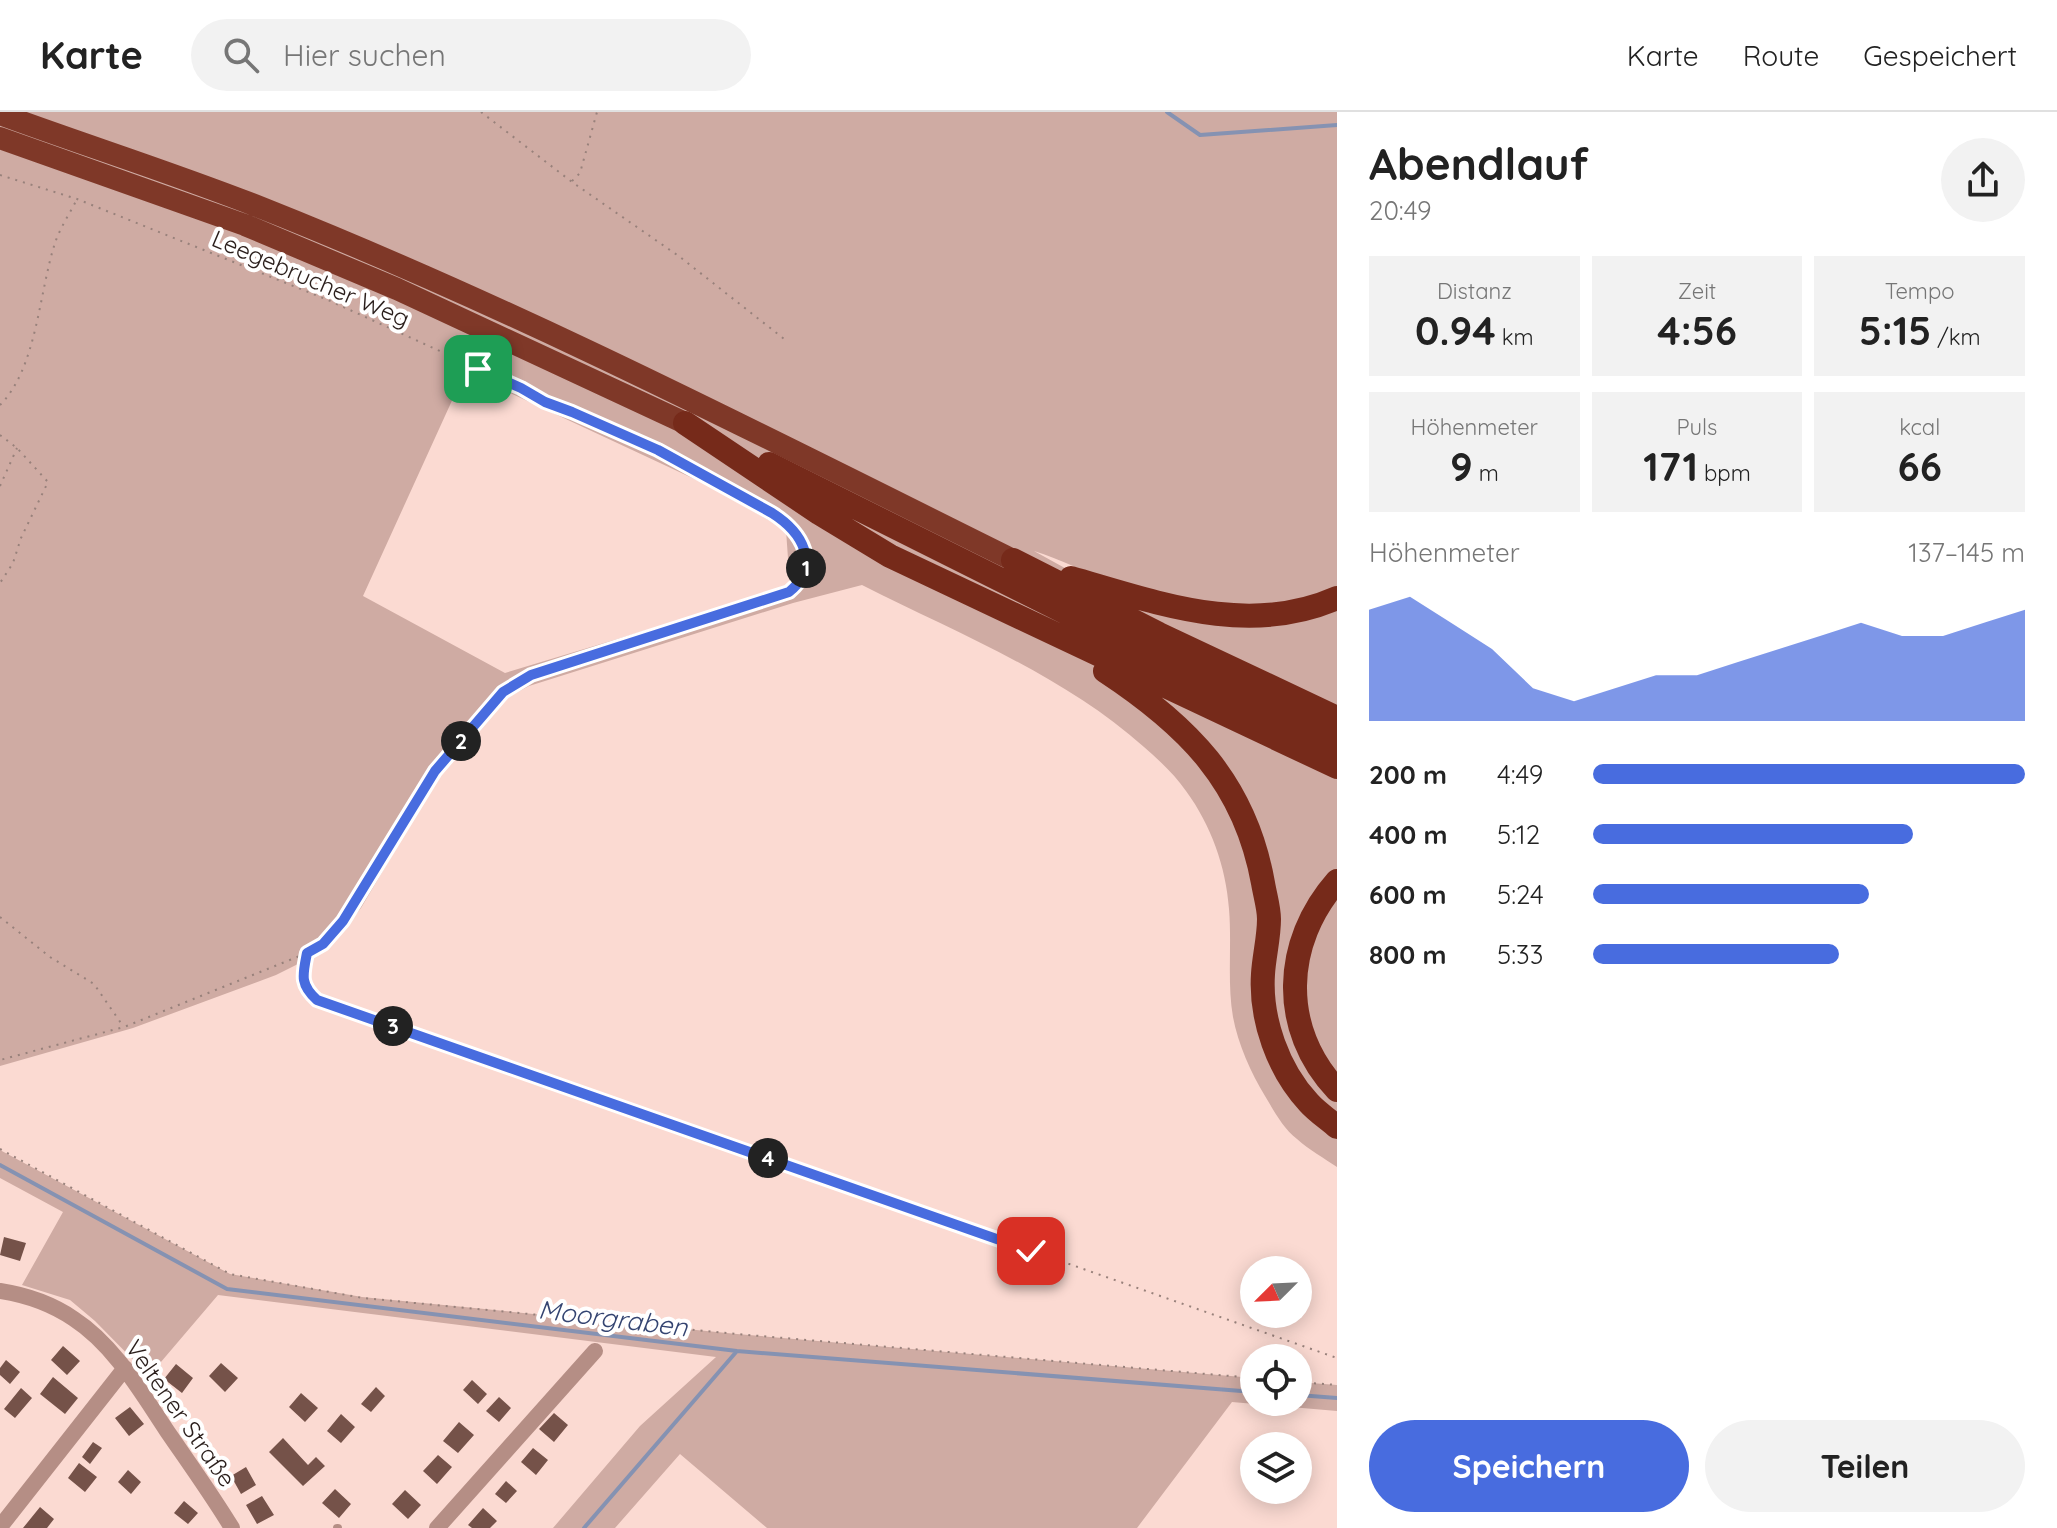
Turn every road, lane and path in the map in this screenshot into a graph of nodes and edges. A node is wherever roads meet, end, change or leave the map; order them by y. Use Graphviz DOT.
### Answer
graph roads {
  1 [pos="481,112"];
  2 [pos="597,112"];
  3 [pos="0,114"];
  4 [pos="0,138"];
  5 [pos="0,175"];
  6 [pos="572,182"];
  7 [pos="77,199"];
  8 [pos="788,342"];
  9 [pos="0,405"];
  10 [pos="685,423"];
  11 [pos="0,435"];
  12 [pos="17,448"];
  13 [pos="0,486"];
  14 [pos="1013,560"];
  15 [pos="0,583"];
  16 [pos="1337,598"];
  17 [pos="1036,625"];
  18 [pos="1337,718"];
  19 [pos="1337,742"];
  20 [pos="1337,767"];
  21 [pos="1337,881"];
  22 [pos="0,917"];
  23 [pos="307,953"];
  24 [pos="124,1027"];
  25 [pos="0,1060"];
  26 [pos="1337,1090"];
  27 [pos="1337,1127"];
  28 [pos="0,1149"];
  29 [pos="0,1291"];
  30 [pos="595,1351"];
  31 [pos="1337,1358"];
  32 [pos="125,1368"];
  33 [pos="1240,1377"];
  34 [pos="1312,1383"];
  35 [pos="1337,1385"];
  36 [pos="227,1521"];
  37 [pos="0,1527"];
  38 [pos="211,1528"];
  39 [pos="437,1528"];
  1 -- 6 [label="path"];
  2 -- 6 [label="path"];
  3 -- 14 [label="highway"];
  4 -- 10 [label="highway"];
  5 -- 7 [label="path, Leegebrucher Weg"];
  6 -- 8 [label="path"];
  7 -- 9 [label="path"];
  7 -- 23 [label="path, Leegebrucher Weg"];
  10 -- 17 [label="highway"];
  10 -- 19 [label="highway"];
  11 -- 12 [label="path"];
  12 -- 13 [label="path"];
  12 -- 15 [label="path"];
  14 -- 16 [label="highway"];
  14 -- 18 [label="highway"];
  17 -- 20 [label="highway"];
  17 -- 27 [label="highway"];
  21 -- 26 [label="highway"];
  22 -- 24 [label="path"];
  23 -- 24 [label="path, Leegebrucher Weg"];
  23 -- 31 [label="path"];
  24 -- 25 [label="path, Leegebrucher Weg"];
  28 -- 33 [label="path"];
  29 -- 32 [label="street, Veltener Straße"];
  30 -- 39 [label="street"];
  32 -- 36 [label="street, Veltener Straße"];
  32 -- 37 [label="street"];
  34 -- 35 [label="path"];
  36 -- 38 [label="street"];
}
